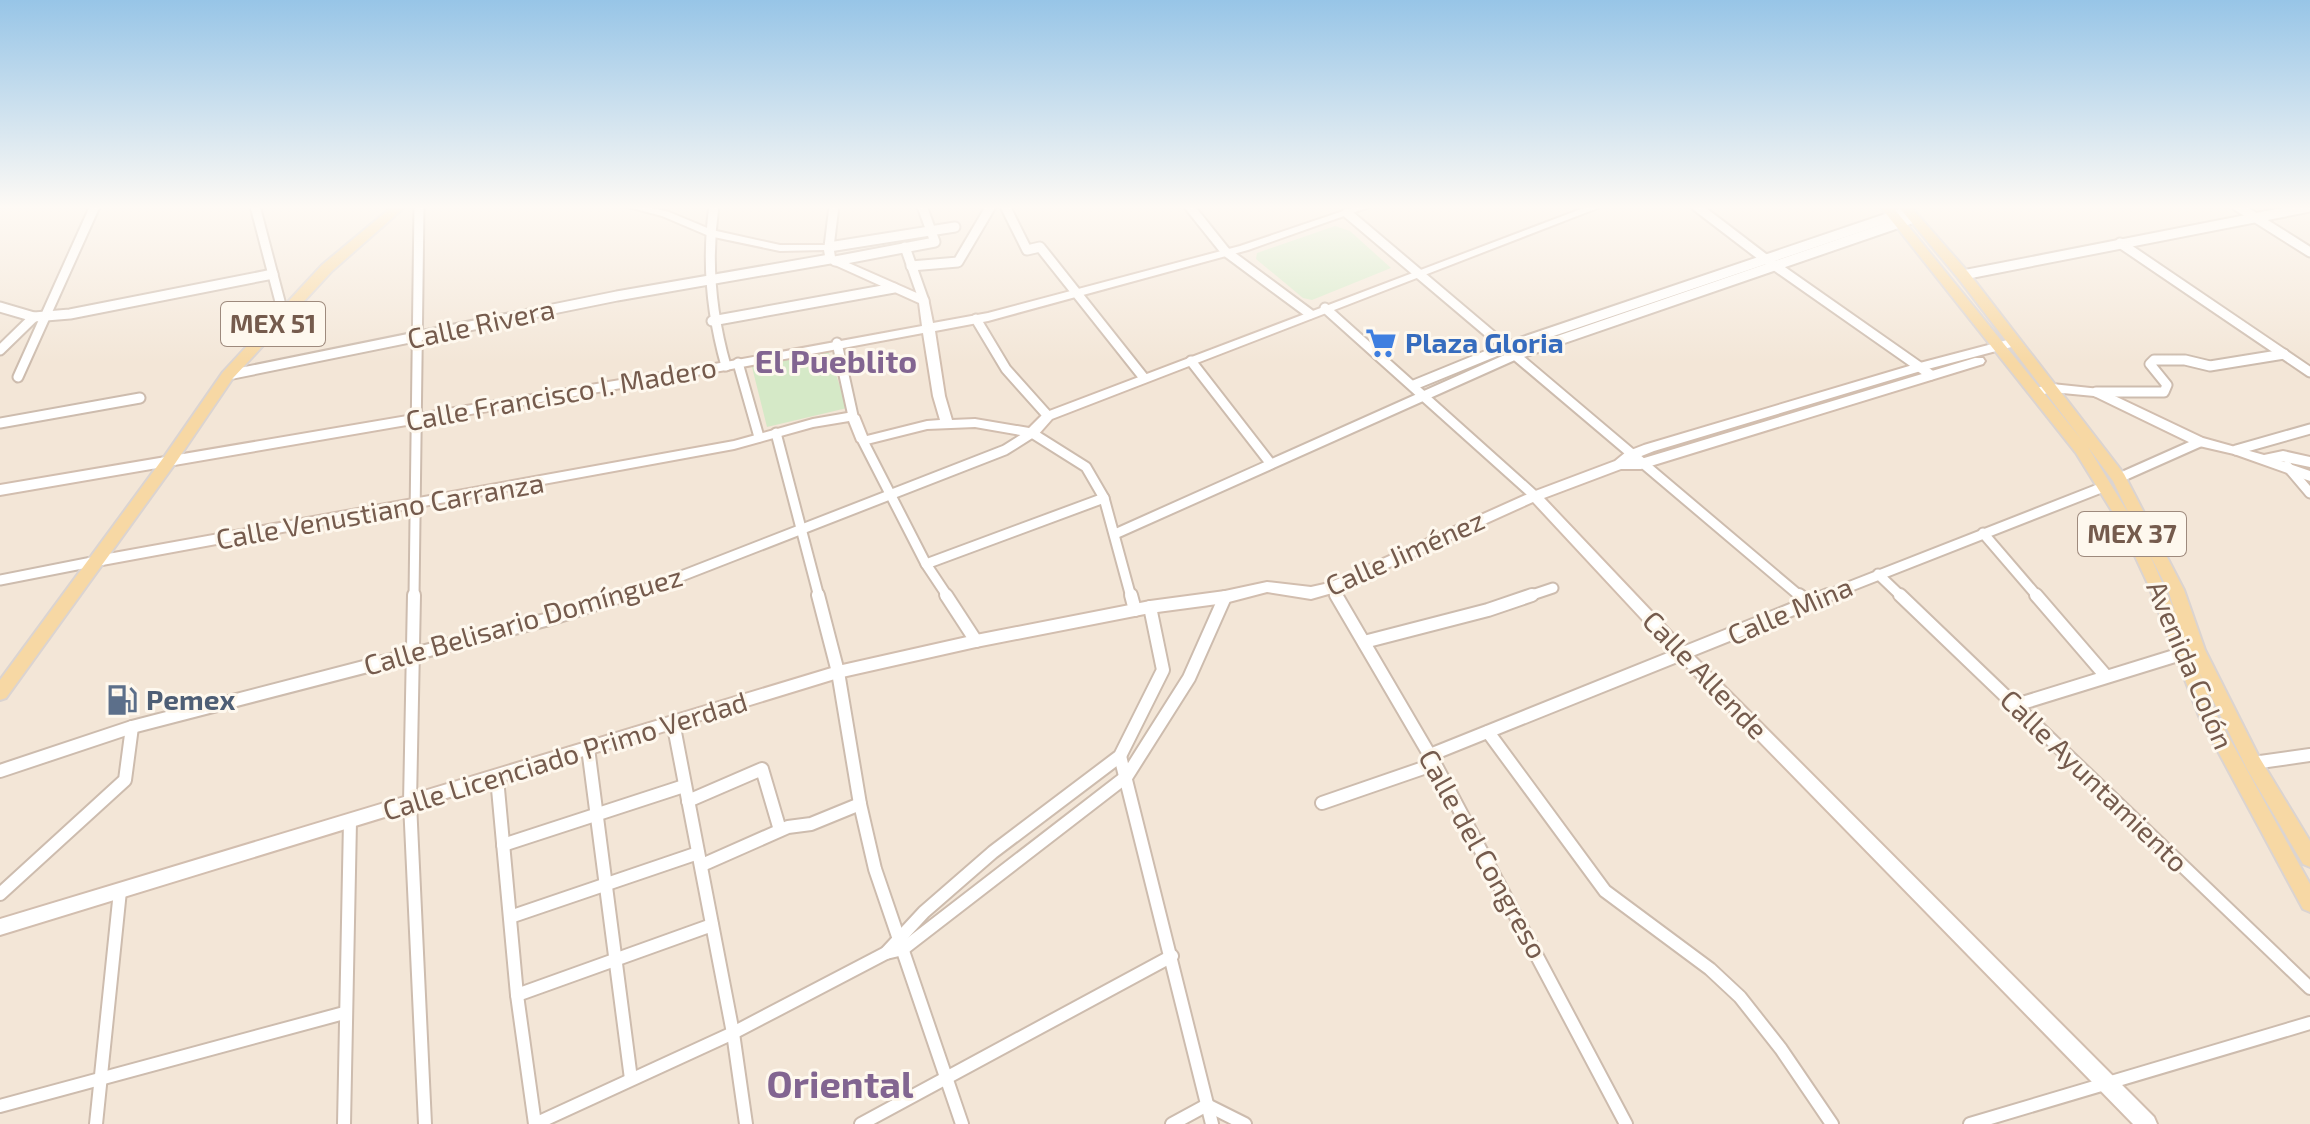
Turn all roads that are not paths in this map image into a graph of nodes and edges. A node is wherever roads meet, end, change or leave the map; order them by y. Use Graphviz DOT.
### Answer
graph roads {
  1 [pos="68,258"];
  2 [pos="269,258"];
  3 [pos="338,258"];
  4 [pos="419,258"];
  5 [pos="710,258"];
  6 [pos="815,258"];
  7 [pos="838,258"];
  8 [pos="909,258"];
  9 [pos="961,258"];
  10 [pos="1049,258"];
  11 [pos="1198,258"];
  12 [pos="1235,258"];
  13 [pos="1402,258"];
  14 [pos="1461,258"];
  15 [pos="1763,258"];
  16 [pos="1764,258"];
  17 [pos="1794,258"];
  18 [pos="1938,258"];
  19 [pos="1946,258"];
  20 [pos="2044,258"];
  21 [pos="2143,258"];
  22 [pos="911,266"];
  23 [pos="1776,266"];
  24 [pos="273,274"];
  25 [pos="1420,274"];
  26 [pos="1963,275"];
  27 [pos="710,281"];
  28 [pos="894,288"];
  29 [pos="1691,290"];
  30 [pos="1074,292"];
  31 [pos="924,301"];
  32 [pos="0,307"];
  33 [pos="1325,308"];
  34 [pos="283,313"];
  35 [pos="1310,314"];
  36 [pos="38,317"];
  37 [pos="976,319"];
  38 [pos="1604,319"];
  39 [pos="712,321"];
  40 [pos="930,327"];
  41 [pos="419,338"];
  42 [pos="837,343"];
  43 [pos="1507,347"];
  44 [pos="2011,348"];
  45 [pos="0,350"];
  46 [pos="2284,354"];
  47 [pos="1513,356"];
  48 [pos="1191,361"];
  49 [pos="732,365"];
  50 [pos="1925,371"];
  51 [pos="2310,372"];
  52 [pos="228,375"];
  53 [pos="18,377"];
  54 [pos="1144,378"];
  55 [pos="1414,385"];
  56 [pos="2044,390"];
  57 [pos="2096,392"];
  58 [pos="1423,394"];
  59 [pos="140,398"];
  60 [pos="853,416"];
  61 [pos="1048,416"];
  62 [pos="418,419"];
  63 [pos="0,423"];
  64 [pos="947,424"];
  65 [pos="2310,429"];
  66 [pos="776,433"];
  67 [pos="1032,433"];
  68 [pos="759,437"];
  69 [pos="863,441"];
  70 [pos="2200,442"];
  71 [pos="2236,450"];
  72 [pos="2283,456"];
  73 [pos="2265,460"];
  74 [pos="169,461"];
  75 [pos="1631,461"];
  76 [pos="2310,462"];
  77 [pos="1271,464"];
  78 [pos="2289,470"];
  79 [pos="2310,476"];
  80 [pos="2113,482"];
  81 [pos="0,490"];
  82 [pos="2310,493"];
  83 [pos="888,496"];
  84 [pos="1535,496"];
  85 [pos="1104,498"];
  86 [pos="415,505"];
  87 [pos="800,531"];
  88 [pos="1983,533"];
  89 [pos="1115,534"];
  90 [pos="97,561"];
  91 [pos="926,564"];
  92 [pos="1878,574"];
  93 [pos="0,580"];
  94 [pos="1332,588"];
  95 [pos="1553,588"];
  96 [pos="1225,597"];
  97 [pos="1808,603"];
  98 [pos="1143,608"];
  99 [pos="976,641"];
  100 [pos="1364,642"];
  101 [pos="412,654"];
  102 [pos="2181,654"];
  103 [pos="1684,655"];
  104 [pos="838,672"];
  105 [pos="2105,675"];
  106 [pos="0,693"];
  107 [pos="2016,705"];
  108 [pos="673,722"];
  109 [pos="132,727"];
  110 [pos="1488,732"];
  111 [pos="588,748"];
  112 [pos="2310,755"];
  113 [pos="1120,756"];
  114 [pos="1433,760"];
  115 [pos="2253,763"];
  116 [pos="0,771"];
  117 [pos="1127,776"];
  118 [pos="497,778"];
  119 [pos="684,786"];
  120 [pos="688,801"];
  121 [pos="410,803"];
  122 [pos="1322,803"];
  123 [pos="860,804"];
  124 [pos="597,815"];
  125 [pos="350,821"];
  126 [pos="780,830"];
  127 [pos="503,845"];
  128 [pos="2310,858"];
  129 [pos="700,859"];
  130 [pos="606,882"];
  131 [pos="120,891"];
  132 [pos="0,894"];
  133 [pos="2309,900"];
  134 [pos="510,917"];
  135 [pos="712,925"];
  136 [pos="0,927"];
  137 [pos="901,943"];
  138 [pos="1172,956"];
  139 [pos="616,958"];
  140 [pos="2310,988"];
  141 [pos="517,995"];
  142 [pos="344,1013"];
  143 [pos="2310,1023"];
  144 [pos="733,1033"];
  145 [pos="948,1078"];
  146 [pos="101,1079"];
  147 [pos="631,1079"];
  148 [pos="2106,1083"];
  149 [pos="1207,1105"];
  150 [pos="0,1106"];
  151 [pos="96,1124"];
  152 [pos="344,1124"];
  153 [pos="425,1124"];
  154 [pos="535,1124"];
  155 [pos="746,1124"];
  156 [pos="861,1124"];
  157 [pos="962,1124"];
  158 [pos="1172,1124"];
  159 [pos="1212,1124"];
  160 [pos="1245,1124"];
  161 [pos="1626,1124"];
  162 [pos="1832,1124"];
  163 [pos="1970,1124"];
  164 [pos="2147,1124"];
  1 -- 36 [label="street"];
  2 -- 24 [label="street"];
  3 -- 34 [label="main road, MEX 51"];
  4 -- 41 [label="street"];
  5 -- 27 [label="street"];
  6 -- 27 [label="street, Calle Rivera"];
  7 -- 28 [label="street"];
  8 -- 22 [label="street"];
  9 -- 22 [label="street"];
  10 -- 30 [label="street"];
  11 -- 30 [label="street, Calle Francisco I. Madero"];
  12 -- 35 [label="street"];
  13 -- 25 [label="street"];
  14 -- 25 [label="street"];
  15 -- 29 [label="street"];
  16 -- 23 [label="street"];
  17 -- 23 [label="street"];
  18 -- 44 [label="main road, Avenida Colón / MEX 37"];
  19 -- 26 [label="main road, Avenida Colón / MEX 37"];
  20 -- 26 [label="street"];
  21 -- 46 [label="street"];
  22 -- 31 [label="street"];
  23 -- 29 [label="street"];
  23 -- 50 [label="street"];
  24 -- 34 [label="street"];
  24 -- 36 [label="street"];
  25 -- 33 [label="street"];
  25 -- 43 [label="street"];
  26 -- 44 [label="main road, Avenida Colón / MEX 37"];
  27 -- 39 [label="street"];
  27 -- 41 [label="street, Calle Rivera"];
  28 -- 31 [label="street"];
  28 -- 39 [label="street"];
  29 -- 38 [label="street"];
  30 -- 37 [label="street, Calle Francisco I. Madero"];
  30 -- 54 [label="street"];
  31 -- 40 [label="street"];
  32 -- 36 [label="street"];
  33 -- 35 [label="street"];
  33 -- 55 [label="street, Calle Allende"];
  34 -- 52 [label="main road, MEX 51"];
  35 -- 48 [label="street"];
  36 -- 45 [label="street"];
  36 -- 53 [label="street"];
  37 -- 40 [label="street, Calle Francisco I. Madero"];
  37 -- 61 [label="street"];
  38 -- 43 [label="street"];
  38 -- 47 [label="street"];
  39 -- 49 [label="street"];
  40 -- 42 [label="street, Calle Francisco I. Madero"];
  40 -- 64 [label="street"];
  41 -- 52 [label="street, Calle Rivera"];
  41 -- 62 [label="street"];
  42 -- 49 [label="street, Calle Francisco I. Madero"];
  42 -- 60 [label="street"];
  43 -- 47 [label="street"];
  43 -- 55 [label="street"];
  44 -- 50 [label="street, Calle Jiménez"];
  44 -- 56 [label="main road, Avenida Colón / MEX 37"];
  46 -- 51 [label="street"];
  46 -- 57 [label="street"];
  47 -- 58 [label="street"];
  47 -- 75 [label="street"];
  48 -- 54 [label="street"];
  48 -- 77 [label="street"];
  49 -- 62 [label="street, Calle Francisco I. Madero"];
  49 -- 68 [label="street"];
  50 -- 75 [label="street, Calle Jiménez"];
  52 -- 74 [label="main road, MEX 51"];
  54 -- 61 [label="street"];
  55 -- 58 [label="street, Calle Allende"];
  56 -- 57 [label="street"];
  56 -- 80 [label="main road, Avenida Colón / MEX 37"];
  57 -- 70 [label="street"];
  58 -- 77 [label="street"];
  58 -- 84 [label="street, Calle Allende"];
  59 -- 63 [label="street"];
  60 -- 66 [label="street, Calle Venustiano Carranza"];
  60 -- 69 [label="street"];
  61 -- 67 [label="street"];
  62 -- 74 [label="street, Calle Francisco I. Madero"];
  62 -- 86 [label="street"];
  64 -- 67 [label="street"];
  64 -- 69 [label="street"];
  65 -- 71 [label="street"];
  66 -- 68 [label="street, Calle Venustiano Carranza"];
  66 -- 87 [label="street"];
  67 -- 83 [label="street, Calle Belisario Domínguez"];
  67 -- 85 [label="street"];
  68 -- 86 [label="street, Calle Venustiano Carranza"];
  69 -- 83 [label="street"];
  70 -- 71 [label="street"];
  70 -- 80 [label="street, Calle Mina"];
  71 -- 73 [label="street"];
  72 -- 73 [label="street"];
  72 -- 76 [label="street"];
  72 -- 78 [label="street"];
  73 -- 78 [label="street"];
  74 -- 81 [label="street, Calle Francisco I. Madero"];
  74 -- 90 [label="main road, MEX 51"];
  75 -- 84 [label="street, Calle Jiménez"];
  75 -- 97 [label="street"];
  77 -- 89 [label="street"];
  78 -- 79 [label="street"];
  78 -- 82 [label="street"];
  80 -- 88 [label="street, Calle Mina"];
  80 -- 102 [label="main road, Avenida Colón / MEX 37"];
  80 -- 115 [label="main road, Avenida Colón / MEX 37"];
  83 -- 87 [label="street, Calle Belisario Domínguez"];
  83 -- 91 [label="street"];
  84 -- 94 [label="street, Calle Jiménez"];
  84 -- 103 [label="street, Calle Allende"];
  85 -- 89 [label="street"];
  85 -- 91 [label="street"];
  86 -- 90 [label="street, Calle Venustiano Carranza"];
  86 -- 101 [label="street"];
  87 -- 101 [label="street, Calle Belisario Domínguez"];
  87 -- 104 [label="street"];
  88 -- 92 [label="street, Calle Mina"];
  88 -- 105 [label="street"];
  89 -- 98 [label="street"];
  90 -- 93 [label="street, Calle Venustiano Carranza"];
  90 -- 106 [label="main road, MEX 51"];
  91 -- 99 [label="street"];
  92 -- 97 [label="street, Calle Mina"];
  92 -- 107 [label="street, Calle Ayuntamiento"];
  94 -- 96 [label="street, Calle Jiménez"];
  94 -- 100 [label="street, Calle del Congreso"];
  95 -- 100 [label="street"];
  96 -- 98 [label="street, Calle Jiménez"];
  96 -- 117 [label="street"];
  97 -- 103 [label="street, Calle Mina"];
  98 -- 99 [label="street, Calle Licenciado Primo Verdad"];
  98 -- 113 [label="street"];
  99 -- 104 [label="street, Calle Licenciado Primo Verdad"];
  100 -- 114 [label="street, Calle del Congreso"];
  101 -- 109 [label="street, Calle Belisario Domínguez"];
  101 -- 121 [label="street"];
  102 -- 105 [label="street"];
  102 -- 133 [label="main road, Avenida Colón / MEX 37"];
  103 -- 110 [label="street, Calle Mina"];
  103 -- 148 [label="street, Calle Allende"];
  104 -- 108 [label="street, Calle Licenciado Primo Verdad"];
  104 -- 123 [label="street"];
  105 -- 107 [label="street"];
  107 -- 140 [label="street, Calle Ayuntamiento"];
  108 -- 111 [label="street, Calle Licenciado Primo Verdad"];
  108 -- 119 [label="street"];
  109 -- 116 [label="street, Calle Belisario Domínguez"];
  109 -- 132 [label="street"];
  110 -- 114 [label="street, Calle Mina"];
  110 -- 162 [label="street"];
  111 -- 118 [label="street, Calle Licenciado Primo Verdad"];
  111 -- 124 [label="street"];
  112 -- 115 [label="street"];
  113 -- 117 [label="street"];
  113 -- 137 [label="street"];
  114 -- 122 [label="street, Calle Mina"];
  114 -- 161 [label="street, Calle del Congreso"];
  115 -- 128 [label="main road, Avenida Colón / MEX 37"];
  117 -- 137 [label="street"];
  117 -- 138 [label="street"];
  118 -- 121 [label="street, Calle Licenciado Primo Verdad"];
  118 -- 127 [label="street"];
  119 -- 120 [label="street"];
  119 -- 124 [label="street"];
  120 -- 126 [label="street"];
  120 -- 129 [label="street"];
  121 -- 125 [label="street, Calle Licenciado Primo Verdad"];
  121 -- 153 [label="street"];
  123 -- 126 [label="street"];
  123 -- 137 [label="street"];
  124 -- 127 [label="street"];
  124 -- 130 [label="street"];
  125 -- 131 [label="street, Calle Licenciado Primo Verdad"];
  125 -- 142 [label="street"];
  126 -- 129 [label="street"];
  127 -- 134 [label="street"];
  129 -- 130 [label="street"];
  129 -- 135 [label="street"];
  130 -- 134 [label="street"];
  130 -- 139 [label="street"];
  131 -- 136 [label="street, Calle Licenciado Primo Verdad"];
  131 -- 146 [label="street"];
  134 -- 141 [label="street"];
  135 -- 139 [label="street"];
  135 -- 144 [label="street"];
  137 -- 144 [label="street"];
  137 -- 145 [label="street"];
  138 -- 145 [label="street"];
  138 -- 149 [label="street"];
  139 -- 141 [label="street"];
  139 -- 147 [label="street"];
  141 -- 154 [label="street"];
  142 -- 146 [label="street"];
  142 -- 152 [label="street"];
  143 -- 148 [label="street"];
  144 -- 147 [label="street"];
  144 -- 155 [label="street"];
  145 -- 156 [label="street"];
  145 -- 157 [label="street"];
  146 -- 150 [label="street"];
  146 -- 151 [label="street"];
  147 -- 154 [label="street"];
  148 -- 163 [label="street"];
  148 -- 164 [label="street, Calle Allende"];
  149 -- 158 [label="street"];
  149 -- 159 [label="street"];
  149 -- 160 [label="street"];
}
